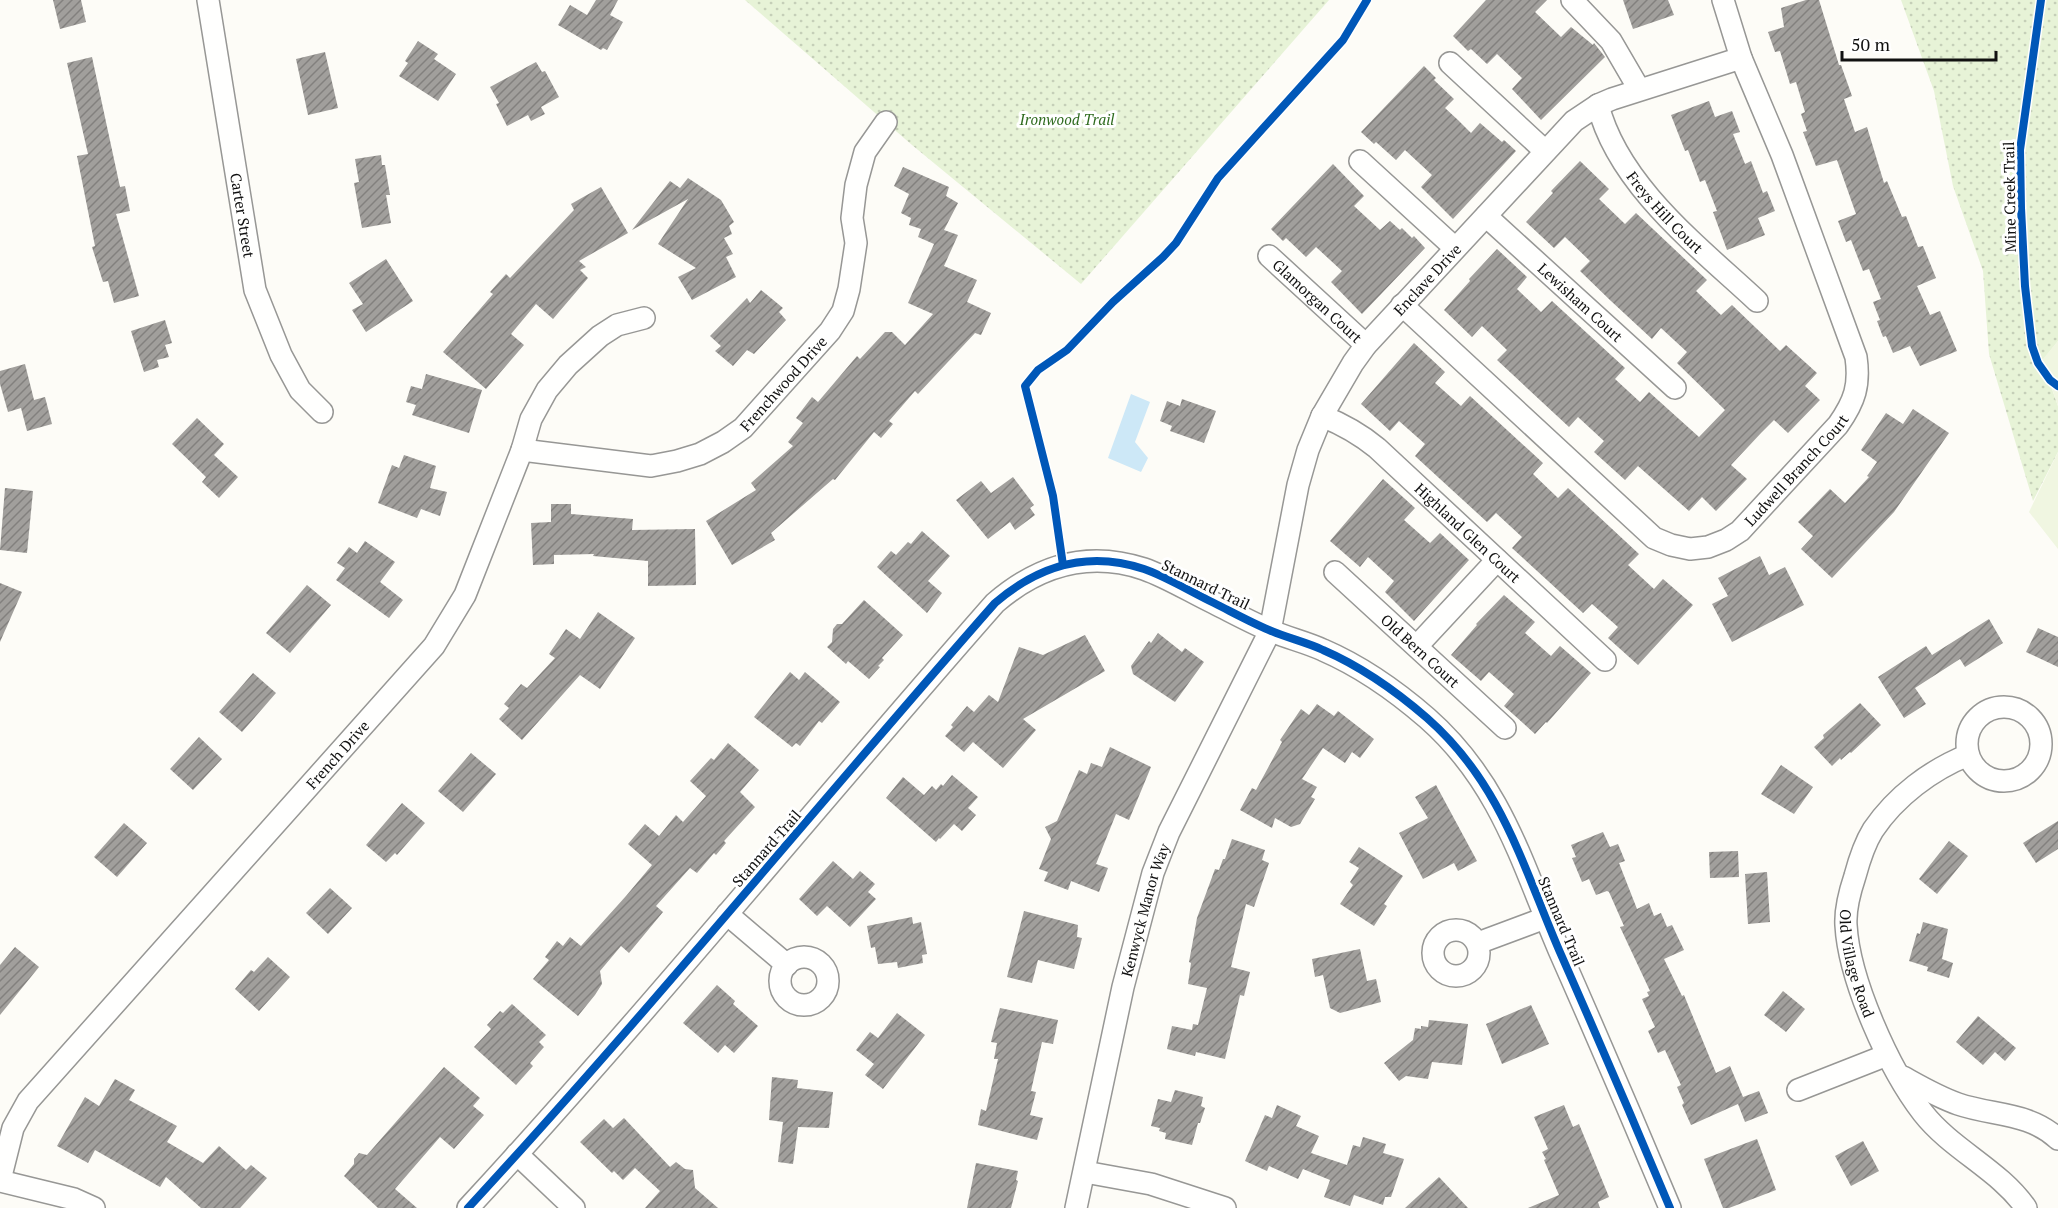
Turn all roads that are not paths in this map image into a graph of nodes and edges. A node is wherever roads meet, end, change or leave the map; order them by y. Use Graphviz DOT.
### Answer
graph roads {
  1 [pos="208,0"];
  2 [pos="1572,0"];
  3 [pos="1723,0"];
  4 [pos="1741,58"];
  5 [pos="1450,63"];
  6 [pos="1639,89"];
  7 [pos="1598,105"];
  8 [pos="886,122"];
  9 [pos="1545,151"];
  10 [pos="1360,161"];
  11 [pos="1486,216"];
  12 [pos="1455,248"];
  13 [pos="1269,256"];
  14 [pos="1757,301"];
  15 [pos="1402,305"];
  16 [pos="644,318"];
  17 [pos="1366,345"];
  18 [pos="1675,388"];
  19 [pos="322,412"];
  20 [pos="1322,416"];
  21 [pos="522,450"];
  22 [pos="1497,560"];
  23 [pos="1335,572"];
  24 [pos="1270,631"];
  25 [pos="1417,646"];
  26 [pos="1605,660"];
  27 [pos="1506,728"];
  28 [pos="1968,755"];
  29 [pos="727,914"];
  30 [pos="1545,918"];
  31 [pos="1478,943"];
  32 [pos="787,964"];
  33 [pos="1892,1064"];
  34 [pos="1798,1090"];
  35 [pos="2058,1139"];
  36 [pos="517,1154"];
  37 [pos="1085,1172"];
  38 [pos="0,1181"];
  39 [pos="94,1208"];
  40 [pos="468,1208"];
  41 [pos="574,1208"];
  42 [pos="1076,1208"];
  43 [pos="1225,1208"];
  44 [pos="1670,1208"];
  45 [pos="2026,1208"];
  1 -- 19 [label="street, Carter Street"];
  2 -- 6 [label="street"];
  3 -- 4 [label="street, Ludwell Branch Court"];
  4 -- 6 [label="street, Enclave Drive"];
  4 -- 15 [label="street, Ludwell Branch Court"];
  5 -- 9 [label="street"];
  6 -- 7 [label="street, Enclave Drive"];
  7 -- 9 [label="street, Enclave Drive"];
  7 -- 14 [label="street, Freys Hill Court"];
  8 -- 21 [label="street, Frenchwood Drive"];
  9 -- 11 [label="street, Enclave Drive"];
  10 -- 12 [label="street"];
  11 -- 12 [label="street, Enclave Drive"];
  11 -- 18 [label="street, Lewisham Court"];
  12 -- 15 [label="street, Enclave Drive"];
  13 -- 17 [label="street, Glamorgan Court"];
  15 -- 17 [label="street, Enclave Drive"];
  16 -- 21 [label="street, French Drive"];
  17 -- 20 [label="street, Enclave Drive"];
  20 -- 22 [label="street, Highland Glen Court"];
  20 -- 24 [label="street, Enclave Drive"];
  21 -- 38 [label="street, French Drive"];
  22 -- 25 [label="street"];
  22 -- 26 [label="street, Highland Glen Court"];
  23 -- 25 [label="street, Old Bern Court"];
  24 -- 29 [label="street, Stannard Trail"];
  24 -- 30 [label="street, Stannard Trail"];
  24 -- 37 [label="street, Kenwyck Manor Way"];
  25 -- 27 [label="street, Old Bern Court"];
  28 -- 33 [label="street, Old Village Road"];
  29 -- 32 [label="street"];
  29 -- 36 [label="street, Stannard Trail"];
  30 -- 31 [label="street"];
  30 -- 44 [label="street, Stannard Trail"];
  33 -- 34 [label="street"];
  33 -- 35 [label="street"];
  33 -- 45 [label="street, Old Village Road"];
  36 -- 40 [label="street, Stannard Trail"];
  36 -- 41 [label="street"];
  37 -- 42 [label="street, Kenwyck Manor Way"];
  37 -- 43 [label="street"];
  38 -- 39 [label="street"];
}
